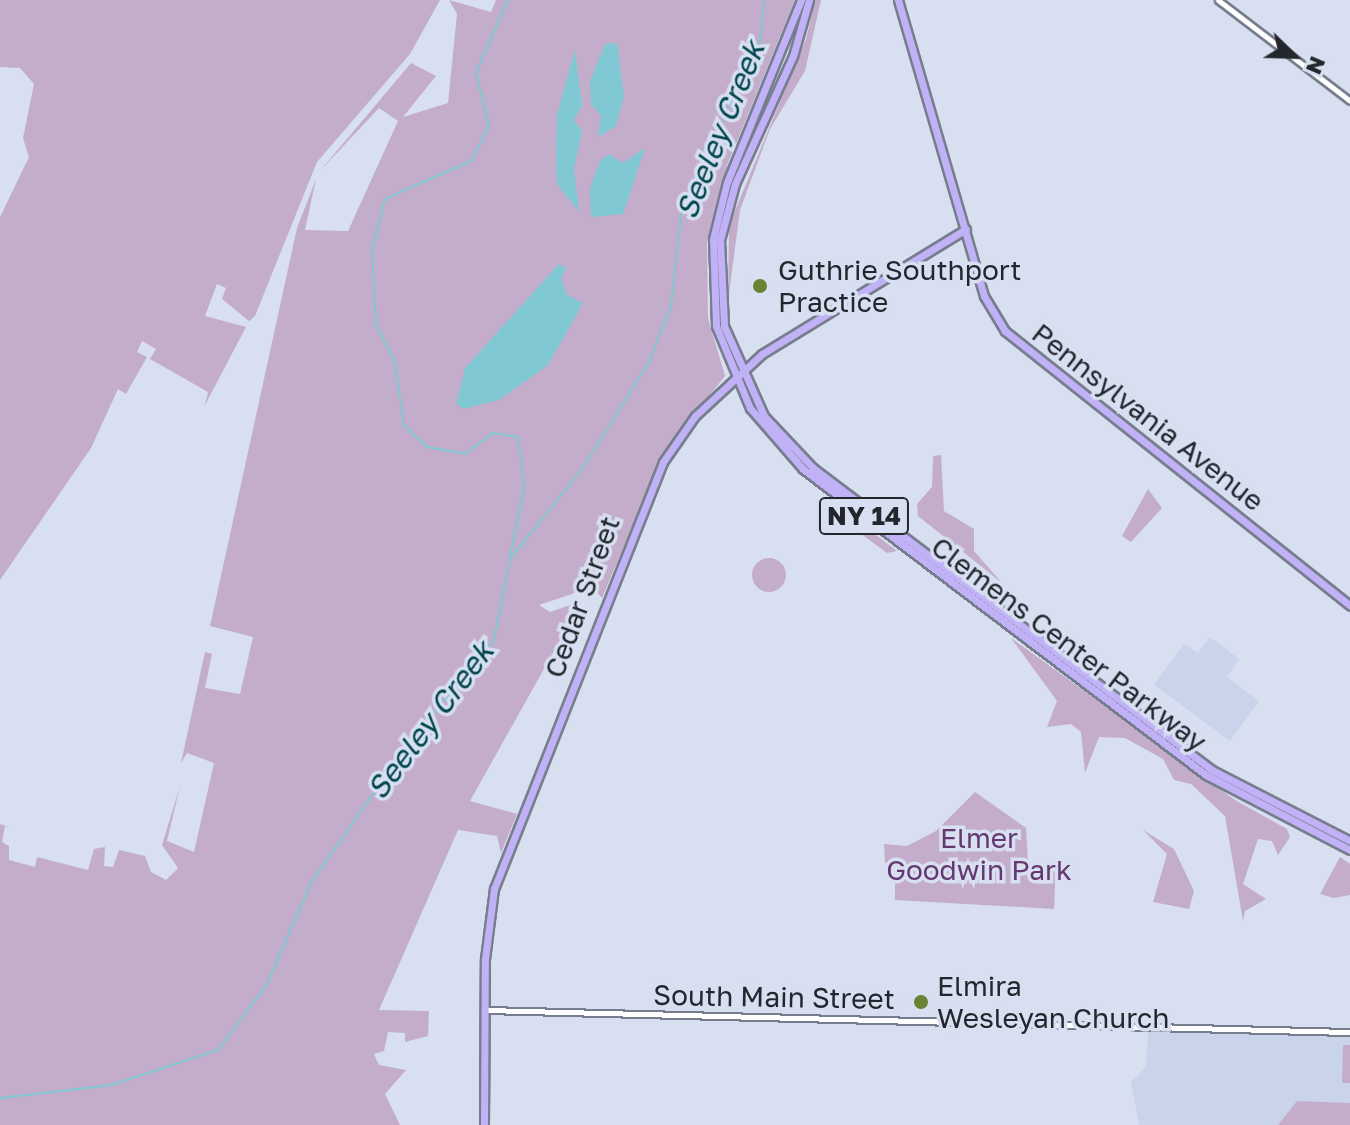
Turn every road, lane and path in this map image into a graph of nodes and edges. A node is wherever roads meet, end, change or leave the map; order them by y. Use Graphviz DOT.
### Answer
graph roads {
  1 [pos="801,0"];
  2 [pos="809,0"];
  3 [pos="898,0"];
  4 [pos="1218,0"];
  5 [pos="1350,101"];
  6 [pos="966,229"];
  7 [pos="949,238"];
  8 [pos="971,249"];
  9 [pos="736,375"];
  10 [pos="1350,605"];
  11 [pos="1350,841"];
  12 [pos="1350,850"];
  13 [pos="485,1010"];
  14 [pos="1350,1032"];
  15 [pos="484,1125"];
  1 -- 9 [label="main road, Clemens Center Parkway / NY 14"];
  2 -- 9 [label="main road, Clemens Center Parkway / NY 14"];
  3 -- 6 [label="main road, Pennsylvania Avenue"];
  4 -- 5 [label="street"];
  6 -- 7 [label="main road, Cedar Street"];
  6 -- 8 [label="main road, Pennsylvania Avenue"];
  7 -- 8 [label="main road"];
  7 -- 9 [label="main road, Cedar Street"];
  8 -- 10 [label="main road, Pennsylvania Avenue"];
  9 -- 11 [label="main road, Clemens Center Parkway / NY 14"];
  9 -- 12 [label="main road, Clemens Center Parkway / NY 14"];
  9 -- 13 [label="main road, Cedar Street"];
  13 -- 14 [label="street, South Main Street"];
  13 -- 15 [label="main road, Cedar Street"];
}
